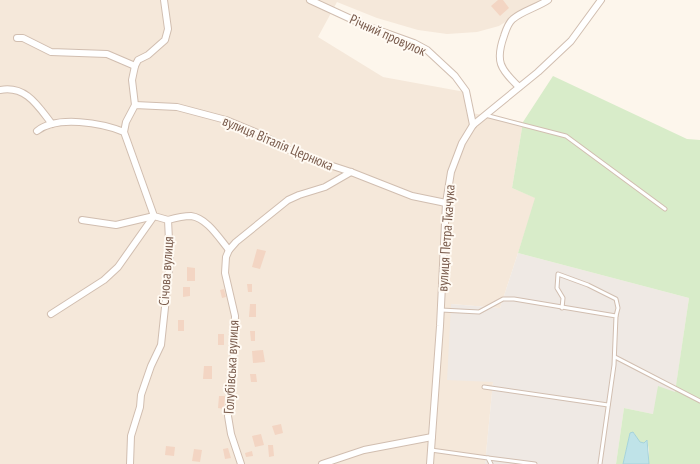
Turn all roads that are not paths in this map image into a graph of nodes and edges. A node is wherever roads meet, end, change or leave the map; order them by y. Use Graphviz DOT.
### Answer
graph roads {
  1 [pos="164,0"];
  2 [pos="310,0"];
  3 [pos="548,0"];
  4 [pos="601,0"];
  5 [pos="17,38"];
  6 [pos="135,66"];
  7 [pos="519,87"];
  8 [pos="0,90"];
  9 [pos="135,105"];
  10 [pos="484,115"];
  11 [pos="52,124"];
  12 [pos="473,125"];
  13 [pos="37,130"];
  14 [pos="124,132"];
  15 [pos="351,172"];
  16 [pos="446,202"];
  17 [pos="665,209"];
  18 [pos="154,216"];
  19 [pos="82,220"];
  20 [pos="168,220"];
  21 [pos="229,250"];
  22 [pos="562,308"];
  23 [pos="441,310"];
  24 [pos="51,314"];
  25 [pos="616,316"];
  26 [pos="615,357"];
  27 [pos="484,387"];
  28 [pos="700,401"];
  29 [pos="608,405"];
  30 [pos="432,437"];
  31 [pos="431,450"];
  32 [pos="488,458"];
  33 [pos="130,464"];
  34 [pos="241,464"];
  35 [pos="322,464"];
  36 [pos="430,464"];
  37 [pos="491,464"];
  38 [pos="535,464"];
  39 [pos="600,464"];
  1 -- 6 [label="street"];
  2 -- 12 [label="street, Річний провулок"];
  3 -- 7 [label="street"];
  4 -- 7 [label="street, вулиця Петра Ткачука"];
  5 -- 6 [label="street"];
  6 -- 9 [label="street"];
  7 -- 10 [label="street, вулиця Петра Ткачука"];
  8 -- 11 [label="street"];
  9 -- 14 [label="street"];
  9 -- 15 [label="street, вулиця Віталія Цернюка"];
  10 -- 12 [label="street, вулиця Петра Ткачука"];
  10 -- 17 [label="lane"];
  11 -- 13 [label="street"];
  11 -- 14 [label="street"];
  12 -- 16 [label="street, вулиця Петра Ткачука"];
  14 -- 18 [label="street, Січова вулиця"];
  15 -- 16 [label="street, вулиця Віталія Цернюка"];
  15 -- 21 [label="street"];
  16 -- 23 [label="street, вулиця Петра Ткачука"];
  18 -- 19 [label="street"];
  18 -- 20 [label="street, Січова вулиця"];
  18 -- 24 [label="street"];
  20 -- 21 [label="street"];
  20 -- 33 [label="street, Січова вулиця"];
  21 -- 34 [label="street, Голубівська вулиця"];
  22 -- 23 [label="lane"];
  22 -- 25 [label="lane"];
  22 -- 25 [label="lane"];
  23 -- 30 [label="street, вулиця Петра Ткачука"];
  25 -- 26 [label="lane"];
  26 -- 28 [label="lane"];
  26 -- 29 [label="lane"];
  27 -- 29 [label="lane"];
  29 -- 39 [label="lane"];
  30 -- 31 [label="street, вулиця Петра Ткачука"];
  30 -- 35 [label="street"];
  31 -- 32 [label="lane"];
  31 -- 36 [label="street, вулиця Петра Ткачука"];
  32 -- 37 [label="lane"];
  32 -- 38 [label="lane"];
}
